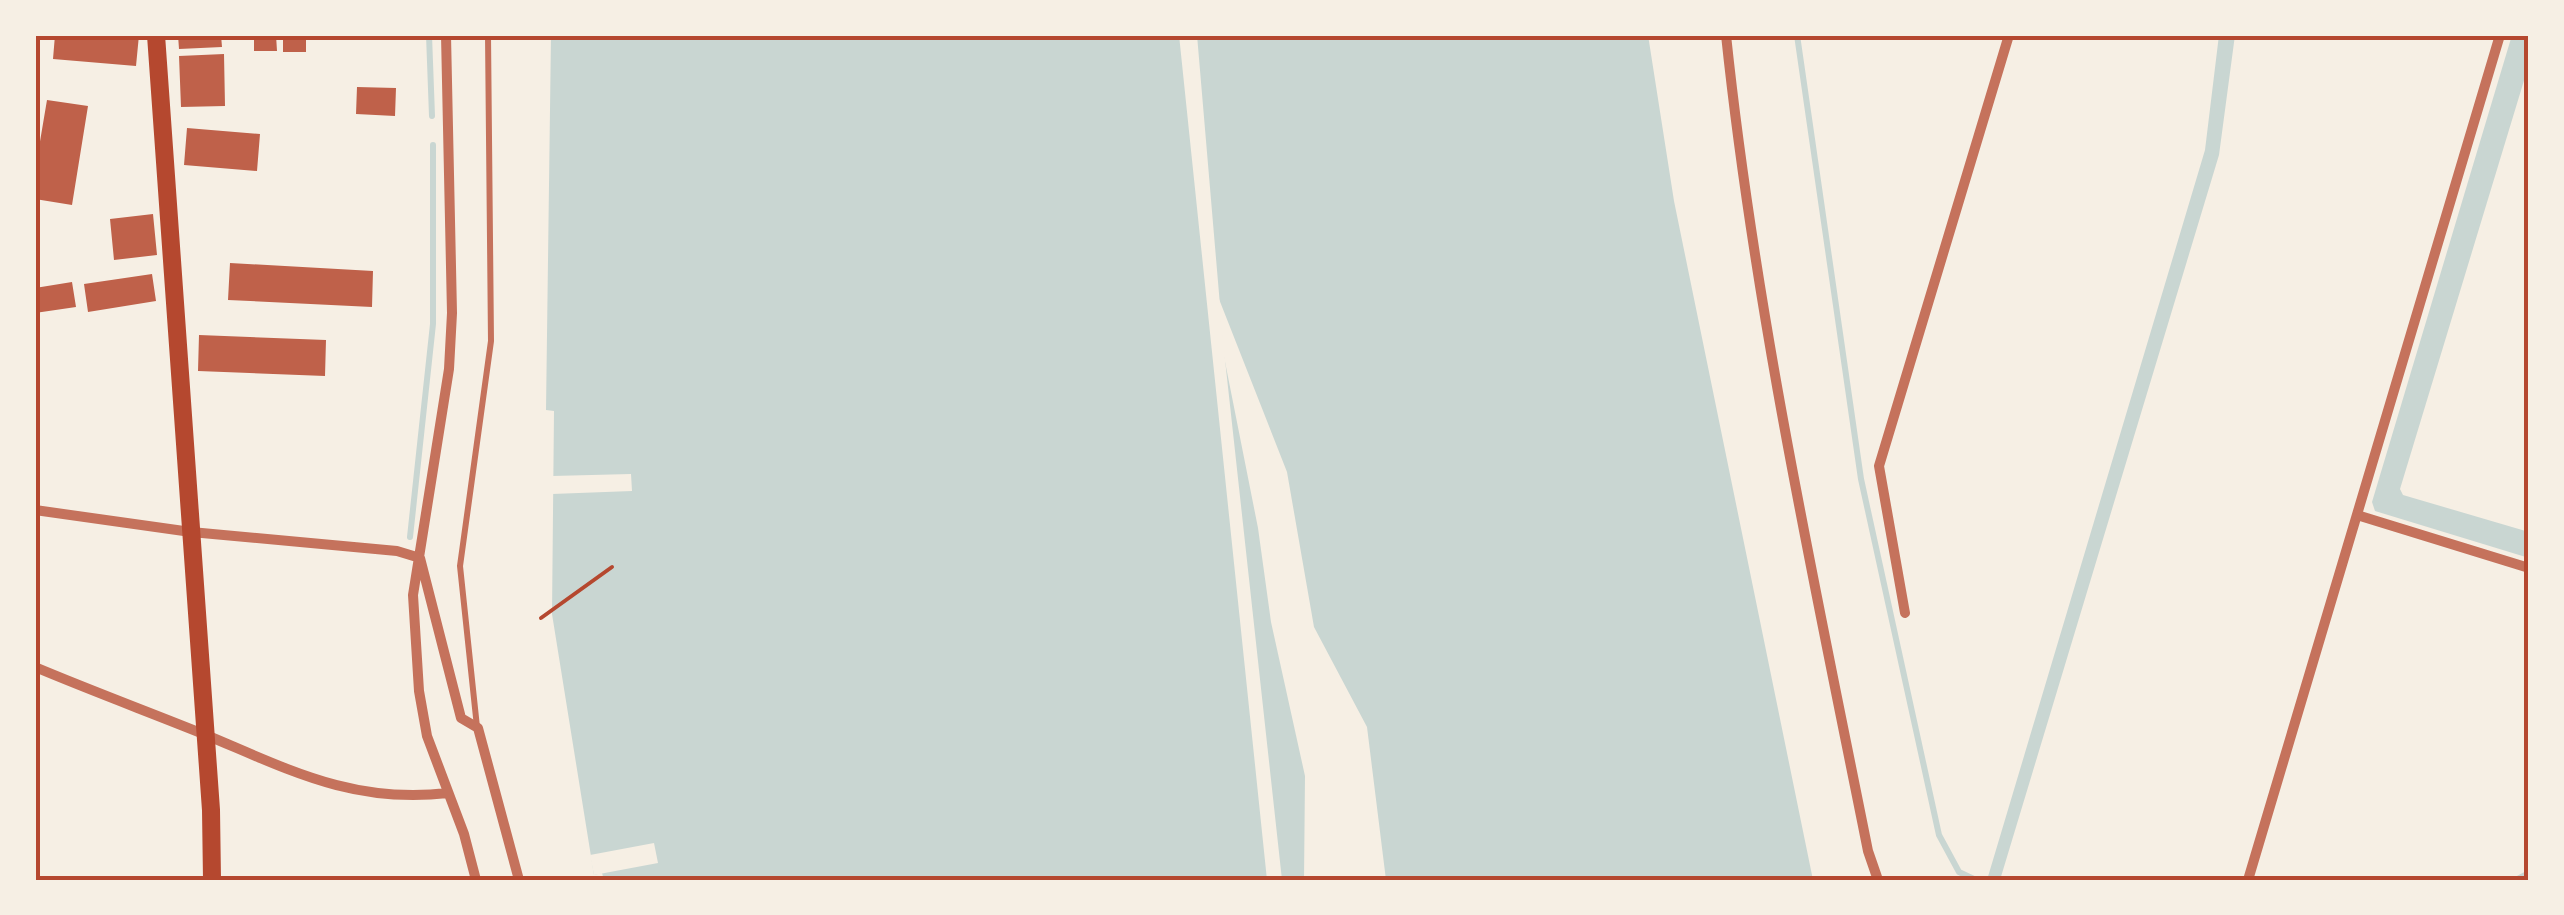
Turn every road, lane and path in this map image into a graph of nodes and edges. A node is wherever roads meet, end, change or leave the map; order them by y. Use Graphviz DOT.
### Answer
graph roads {
  1 [pos="156,35"];
  2 [pos="446,35"];
  3 [pos="488,35"];
  4 [pos="1726,35"];
  5 [pos="2008,35"];
  6 [pos="2500,35"];
  7 [pos="35,510"];
  8 [pos="2357,516"];
  9 [pos="191,532"];
  10 [pos="420,558"];
  11 [pos="612,567"];
  12 [pos="2529,568"];
  13 [pos="1905,613"];
  14 [pos="541,618"];
  15 [pos="35,667"];
  16 [pos="478,728"];
  17 [pos="205,735"];
  18 [pos="448,794"];
  19 [pos="212,880"];
  20 [pos="476,880"];
  21 [pos="519,880"];
  22 [pos="1878,880"];
  23 [pos="2248,880"];
  1 -- 9 [label="main road"];
  2 -- 10 [label="street"];
  3 -- 16 [label="lane"];
  4 -- 22 [label="street"];
  5 -- 13 [label="street"];
  6 -- 8 [label="street"];
  7 -- 9 [label="street"];
  8 -- 12 [label="street"];
  8 -- 23 [label="street"];
  9 -- 10 [label="street"];
  9 -- 17 [label="main road"];
  10 -- 16 [label="street"];
  10 -- 18 [label="street"];
  11 -- 14 [label="path"];
  15 -- 17 [label="street"];
  16 -- 21 [label="street"];
  17 -- 18 [label="street"];
  17 -- 19 [label="main road"];
  18 -- 20 [label="street"];
}
